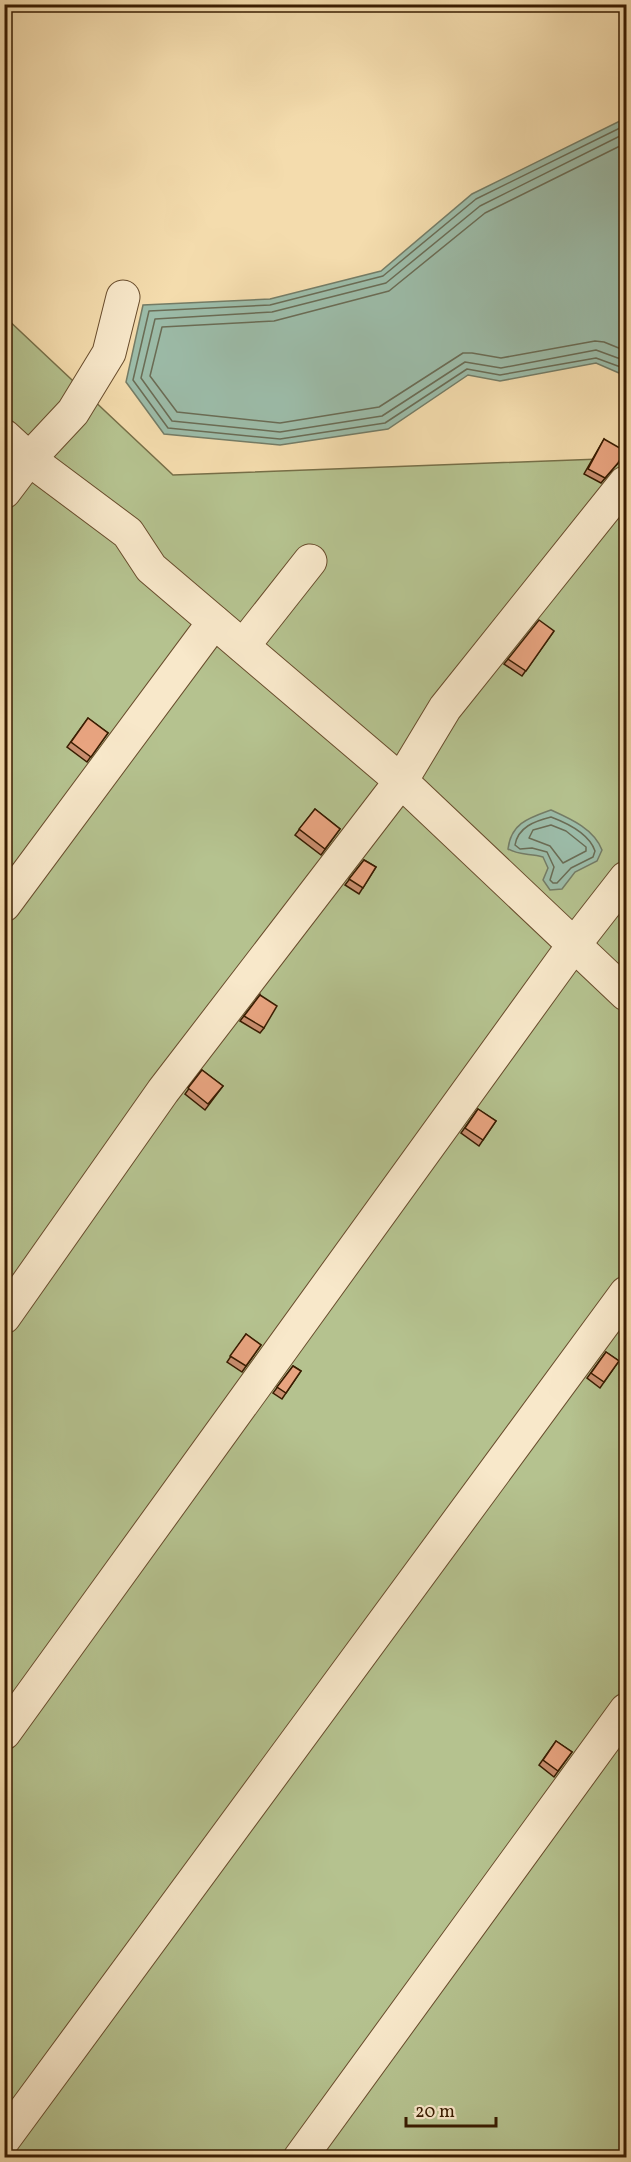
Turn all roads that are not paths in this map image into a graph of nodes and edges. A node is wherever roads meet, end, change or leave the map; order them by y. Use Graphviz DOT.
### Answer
graph roads {
  1 [pos="123,297"];
  2 [pos="4,436"];
  3 [pos="29,459"];
  4 [pos="625,483"];
  5 [pos="4,492"];
  6 [pos="310,561"];
  7 [pos="214,621"];
  8 [pos="243,646"];
  9 [pos="401,781"];
  10 [pos="627,878"];
  11 [pos="4,905"];
  12 [pos="573,946"];
  13 [pos="627,994"];
  14 [pos="627,1293"];
  15 [pos="4,1317"];
  16 [pos="627,1710"];
  17 [pos="4,1733"];
  18 [pos="4,2139"];
  19 [pos="300,2157"];
  1 -- 3 [label="lane"];
  2 -- 3 [label="lane"];
  3 -- 5 [label="lane"];
  3 -- 7 [label="lane"];
  4 -- 9 [label="lane"];
  6 -- 8 [label="lane"];
  7 -- 8 [label="lane"];
  7 -- 11 [label="lane"];
  8 -- 9 [label="lane"];
  9 -- 12 [label="lane"];
  9 -- 15 [label="lane"];
  10 -- 12 [label="lane"];
  12 -- 13 [label="lane"];
  12 -- 17 [label="lane"];
  14 -- 18 [label="lane"];
  16 -- 19 [label="lane"];
}
